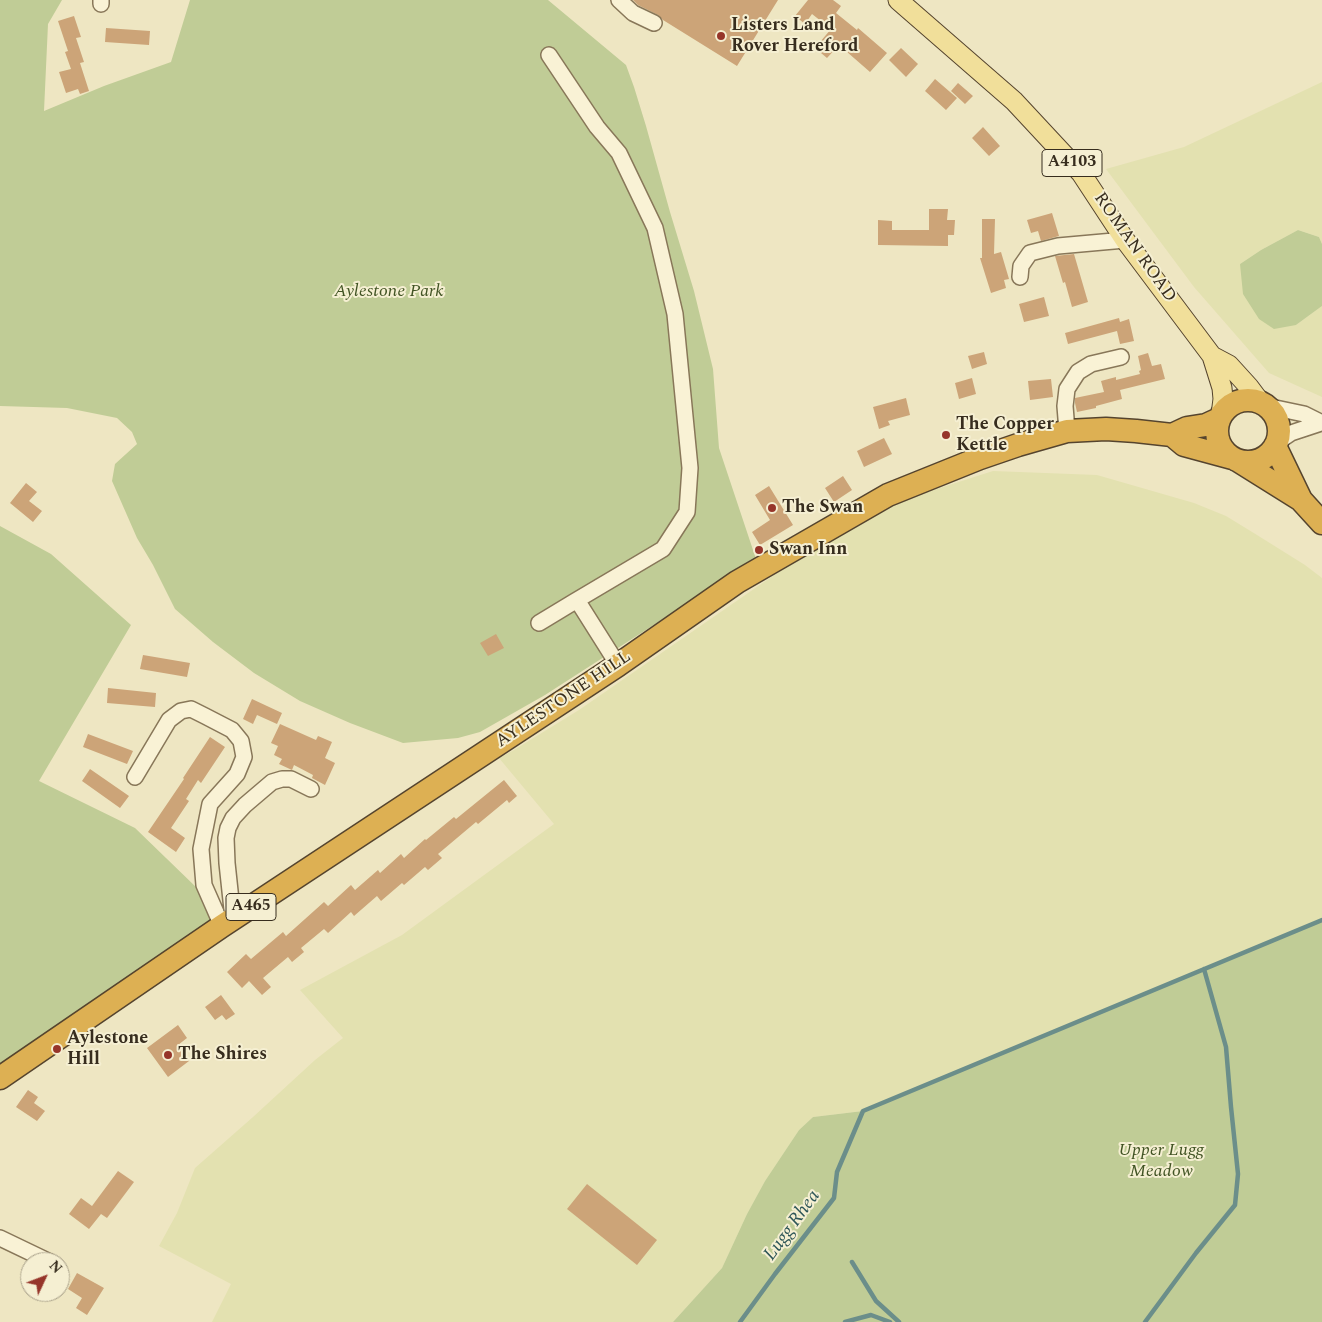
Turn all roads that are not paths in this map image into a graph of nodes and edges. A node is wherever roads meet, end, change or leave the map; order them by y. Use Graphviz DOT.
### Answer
graph roads {
  1 [pos="619,0"];
  2 [pos="898,0"];
  3 [pos="654,23"];
  4 [pos="549,55"];
  5 [pos="1125,240"];
  6 [pos="1020,277"];
  7 [pos="1212,356"];
  8 [pos="1121,358"];
  9 [pos="1263,404"];
  10 [pos="1220,417"];
  11 [pos="1322,423"];
  12 [pos="1067,430"];
  13 [pos="1172,435"];
  14 [pos="1276,445"];
  15 [pos="1235,459"];
  16 [pos="1301,500"];
  17 [pos="1322,523"];
  18 [pos="578,600"];
  19 [pos="538,623"];
  20 [pos="618,665"];
  21 [pos="135,777"];
  22 [pos="310,789"];
  23 [pos="228,922"];
  24 [pos="0,1078"];
  25 [pos="0,1238"];
  26 [pos="29,1252"];
  1 -- 3 [label="street"];
  2 -- 5 [label="main road, ROMAN ROAD / A4103"];
  4 -- 18 [label="street"];
  5 -- 6 [label="street"];
  5 -- 7 [label="main road, ROMAN ROAD / A4103"];
  7 -- 9 [label="main road, ROMAN ROAD / A4103"];
  7 -- 10 [label="main road, ROMAN ROAD / A4103"];
  8 -- 12 [label="street"];
  9 -- 10 [label="highway"];
  9 -- 11 [label="street"];
  9 -- 14 [label="highway, A4103"];
  10 -- 13 [label="highway, AYLESTONE HILL / A465"];
  10 -- 15 [label="highway, A4103"];
  11 -- 14 [label="street"];
  12 -- 13 [label="highway, AYLESTONE HILL / A465"];
  12 -- 20 [label="highway, AYLESTONE HILL / A465"];
  13 -- 15 [label="highway, AYLESTONE HILL / A465"];
  14 -- 15 [label="highway"];
  14 -- 16 [label="highway, A4103"];
  15 -- 16 [label="highway, A4103"];
  16 -- 17 [label="highway, A4103"];
  18 -- 19 [label="street"];
  18 -- 20 [label="street"];
  20 -- 23 [label="highway, AYLESTONE HILL / A465"];
  21 -- 23 [label="street"];
  22 -- 23 [label="street"];
  23 -- 24 [label="highway, AYLESTONE HILL / A465"];
  25 -- 26 [label="street"];
}
